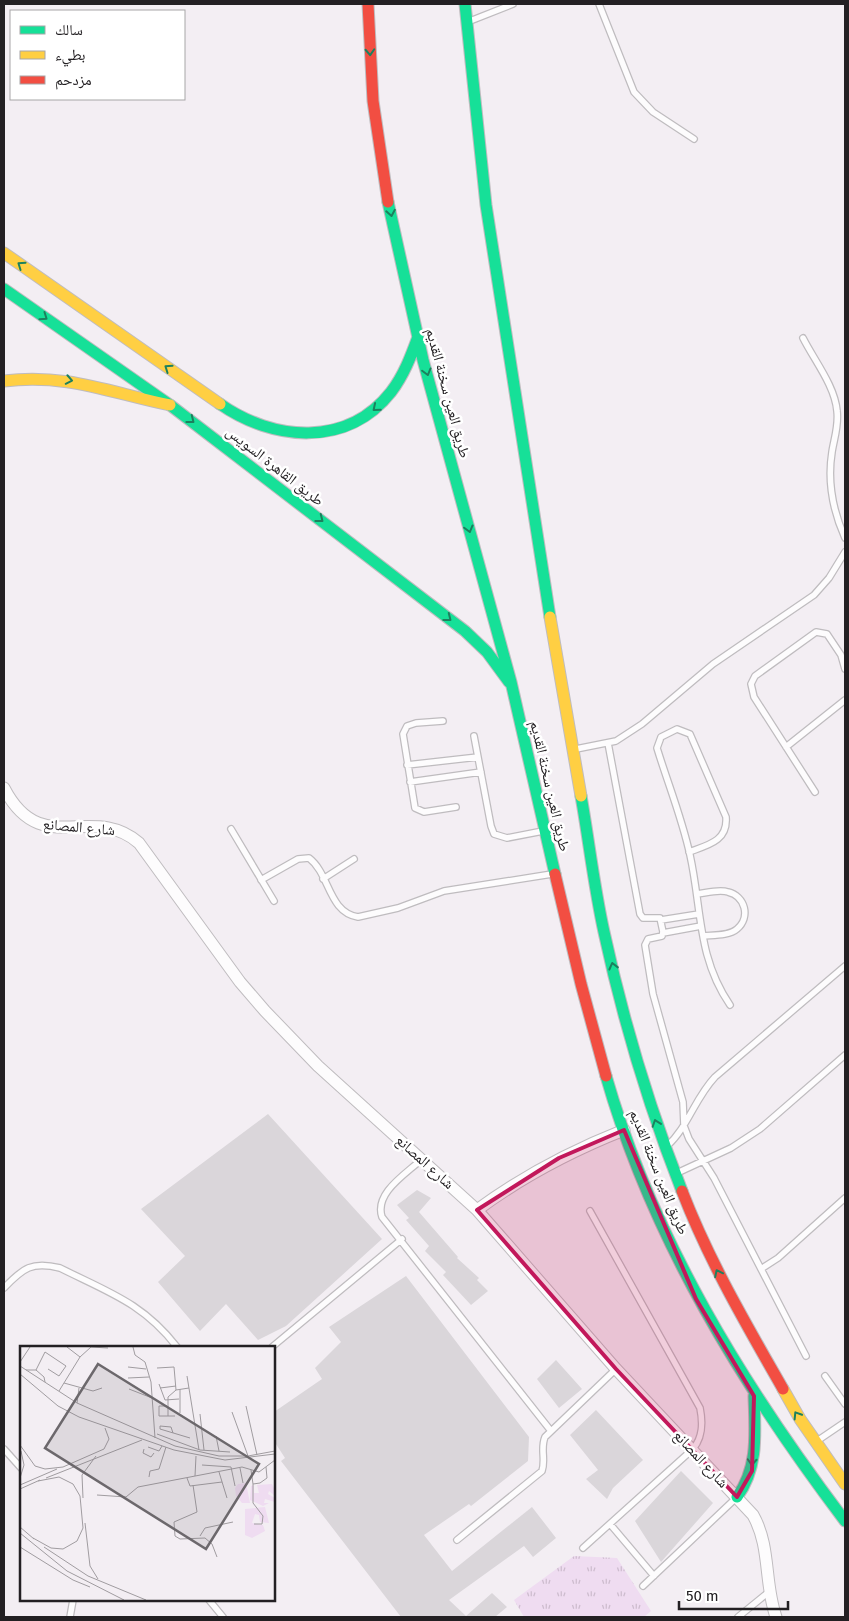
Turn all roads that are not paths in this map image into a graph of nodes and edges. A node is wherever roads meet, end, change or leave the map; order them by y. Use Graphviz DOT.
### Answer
graph roads {
  1 [pos="368,4"];
  2 [pos="465,4"];
  3 [pos="514,4"];
  4 [pos="598,4"];
  5 [pos="466,23"];
  6 [pos="694,139"];
  7 [pos="4,253"];
  8 [pos="4,289"];
  9 [pos="418,337"];
  10 [pos="802,338"];
  11 [pos="4,381"];
  12 [pos="170,405"];
  13 [pos="845,538"];
  14 [pos="845,552"];
  15 [pos="845,670"];
  16 [pos="512,685"];
  17 [pos="845,700"];
  18 [pos="443,721"];
  19 [pos="474,736"];
  20 [pos="608,743"];
  21 [pos="786,747"];
  22 [pos="571,750"];
  23 [pos="478,757"];
  24 [pos="407,765"];
  25 [pos="481,772"];
  26 [pos="410,782"];
  27 [pos="4,788"];
  28 [pos="815,792"];
  29 [pos="456,807"];
  30 [pos="231,829"];
  31 [pos="545,831"];
  32 [pos="689,852"];
  33 [pos="354,859"];
  34 [pos="554,873"];
  35 [pos="323,879"];
  36 [pos="261,880"];
  37 [pos="697,894"];
  38 [pos="274,901"];
  39 [pos="699,914"];
  40 [pos="661,920"];
  41 [pos="701,926"];
  42 [pos="663,933"];
  43 [pos="703,936"];
  44 [pos="845,966"];
  45 [pos="730,1005"];
  46 [pos="845,1055"];
  47 [pos="684,1126"];
  48 [pos="624,1130"];
  49 [pos="665,1148"];
  50 [pos="422,1159"];
  51 [pos="703,1161"];
  52 [pos="675,1174"];
  53 [pos="845,1198"];
  54 [pos="477,1210"];
  55 [pos="590,1211"];
  56 [pos="402,1239"];
  57 [pos="761,1269"];
  58 [pos="4,1288"];
  59 [pos="176,1346"];
  60 [pos="273,1346"];
  61 [pos="806,1356"];
  62 [pos="616,1369"];
  63 [pos="825,1376"];
  64 [pos="754,1396"];
  65 [pos="845,1404"];
  66 [pos="845,1422"];
  67 [pos="552,1431"];
  68 [pos="816,1442"];
  69 [pos="4,1449"];
  70 [pos="692,1449"];
  71 [pos="20,1467"];
  72 [pos="845,1484"];
  73 [pos="737,1497"];
  74 [pos="845,1521"];
  75 [pos="610,1524"];
  76 [pos="457,1540"];
  77 [pos="583,1548"];
  78 [pos="654,1576"];
  79 [pos="643,1586"];
  80 [pos="770,1590"];
  81 [pos="73,1601"];
  82 [pos="210,1601"];
  83 [pos="70,1617"];
  84 [pos="223,1617"];
  85 [pos="738,1617"];
  86 [pos="776,1617"];
  1 -- 9 [label="main road, طريق العين سخنة القديم, one-way"];
  2 -- 5 [label="main road, طريق العين سخنة القديم"];
  3 -- 5 [label="lane"];
  4 -- 6 [label="lane"];
  5 -- 22 [label="main road, طريق العين سخنة القديم"];
  9 -- 7 [label="main road, طريق القاهرة السويس, one-way"];
  8 -- 12 [label="main road, طريق القاهرة السويس, one-way"];
  9 -- 16 [label="main road, طريق العين سخنة القديم, one-way"];
  10 -- 13 [label="lane"];
  11 -- 12 [label="main road, one-way"];
  12 -- 16 [label="main road, طريق القاهرة السويس, one-way"];
  14 -- 20 [label="lane"];
  15 -- 21 [label="lane"];
  16 -- 31 [label="main road, طريق العين سخنة القديم"];
  17 -- 21 [label="lane"];
  18 -- 24 [label="lane"];
  19 -- 23 [label="lane"];
  20 -- 22 [label="lane"];
  20 -- 40 [label="lane"];
  21 -- 28 [label="lane"];
  49 -- 22 [label="main road, طريق العين سخنة القديم, one-way"];
  23 -- 24 [label="lane"];
  23 -- 25 [label="lane"];
  24 -- 26 [label="lane"];
  25 -- 26 [label="lane"];
  25 -- 31 [label="lane"];
  26 -- 29 [label="lane"];
  27 -- 50 [label="street, شارع المصانع"];
  30 -- 36 [label="lane"];
  31 -- 34 [label="main road, طريق العين سخنة القديم"];
  32 -- 32 [label="lane"];
  32 -- 37 [label="lane"];
  33 -- 35 [label="lane"];
  34 -- 35 [label="lane"];
  34 -- 48 [label="main road, طريق العين سخنة القديم"];
  35 -- 36 [label="lane"];
  36 -- 38 [label="lane"];
  37 -- 39 [label="lane"];
  37 -- 43 [label="lane"];
  39 -- 40 [label="lane"];
  39 -- 41 [label="lane"];
  40 -- 42 [label="lane"];
  41 -- 42 [label="lane"];
  41 -- 43 [label="lane"];
  42 -- 47 [label="lane"];
  43 -- 45 [label="lane"];
  44 -- 47 [label="lane"];
  46 -- 51 [label="lane"];
  47 -- 49 [label="lane"];
  47 -- 51 [label="lane"];
  48 -- 54 [label="street"];
  48 -- 64 [label="main road, طريق العين سخنة القديم"];
  49 -- 52 [label="main road, طريق العين سخنة القديم"];
  50 -- 54 [label="street, شارع المصانع"];
  50 -- 56 [label="lane"];
  51 -- 52 [label="lane"];
  51 -- 57 [label="lane"];
  68 -- 52 [label="main road, طريق العين سخنة القديم, one-way"];
  53 -- 57 [label="lane"];
  54 -- 62 [label="street, شارع المصانع"];
  55 -- 70 [label="lane"];
  56 -- 60 [label="lane"];
  56 -- 67 [label="lane"];
  57 -- 61 [label="lane"];
  58 -- 59 [label="lane"];
  62 -- 67 [label="lane"];
  62 -- 70 [label="street, شارع المصانع"];
  63 -- 65 [label="lane"];
  64 -- 73 [label="main road, one-way"];
  64 -- 74 [label="main road, طريق العين سخنة القديم"];
  66 -- 68 [label="lane"];
  67 -- 76 [label="lane"];
  68 -- 72 [label="main road, طريق العين سخنة القديم"];
  69 -- 71 [label="lane"];
  70 -- 73 [label="street, شارع المصانع"];
  70 -- 75 [label="lane"];
  73 -- 78 [label="lane"];
  73 -- 80 [label="street, شارع المصانع"];
  75 -- 77 [label="lane"];
  75 -- 78 [label="lane"];
  78 -- 79 [label="lane"];
  80 -- 85 [label="lane"];
  80 -- 86 [label="street, شارع المصانع"];
  81 -- 83 [label="lane"];
  82 -- 84 [label="lane"];
}
